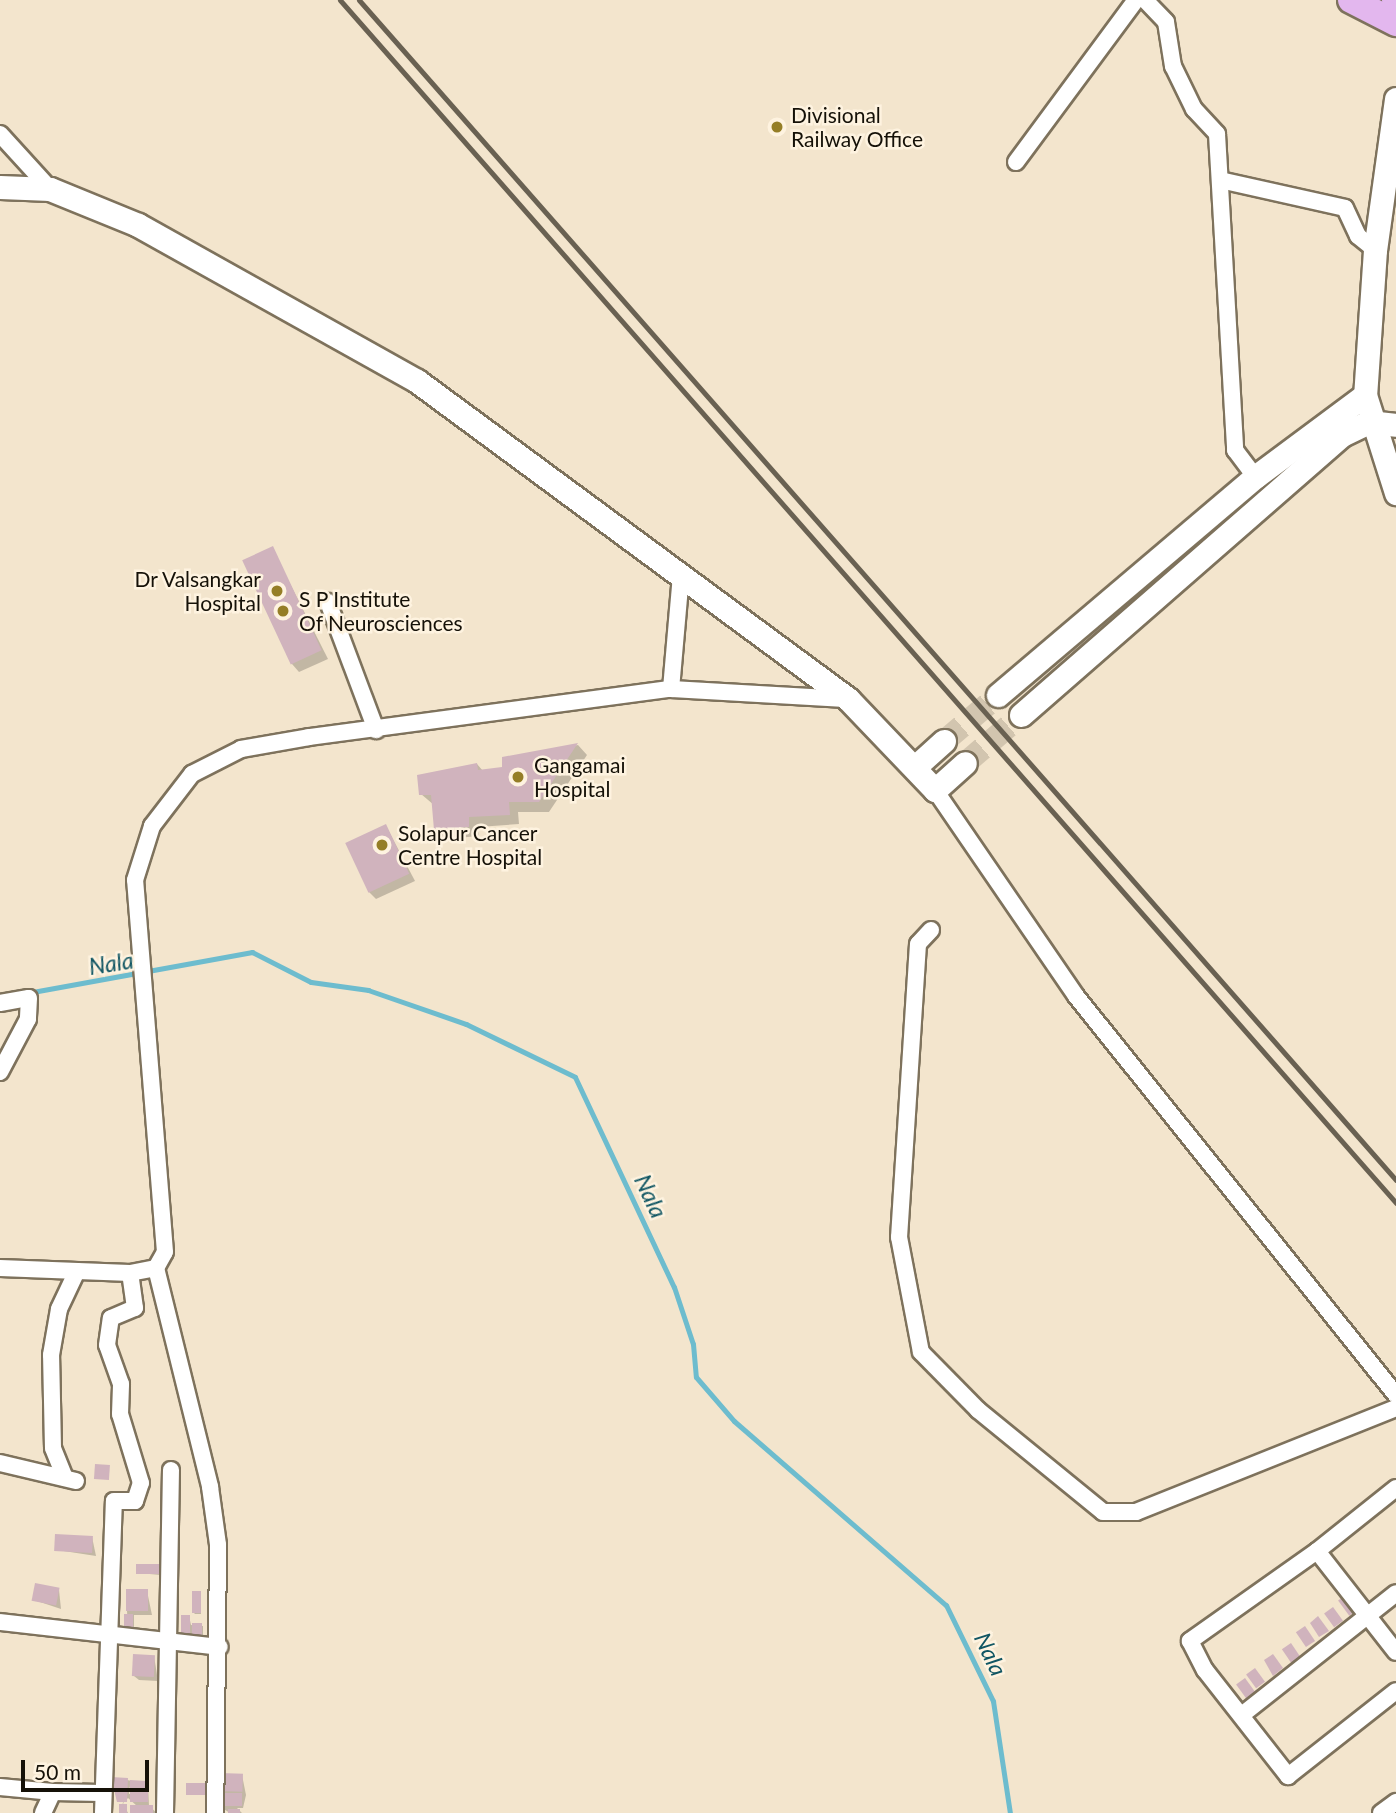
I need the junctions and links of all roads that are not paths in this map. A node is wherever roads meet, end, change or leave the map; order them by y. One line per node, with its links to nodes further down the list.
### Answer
1 (1136, 0): 7 (street)
2 (1145, 0): 8 (street)
3 (1351, 0): 4 (main road)
4 (1396, 23)
5 (1396, 99): 11 (street)
6 (0, 134): 10 (street)
7 (1016, 162)
8 (1220, 180): 11 (street); 15 (street)
9 (0, 187): 10 (street)
10 (50, 189): 17 (street)
11 (1375, 250): 12 (street)
12 (1365, 395): 13 (street); 15 (street)
13 (1369, 422): 14 (street); 16 (street); 22 (street)
14 (1396, 425)
15 (1255, 477): 20 (street)
16 (1396, 493)
17 (681, 574): 19 (street); 21 (street)
18 (328, 602): 23 (street)
19 (671, 689): 21 (street); 23 (street)
20 (998, 695)
21 (848, 699): 26 (street)
22 (1021, 715)
23 (376, 730): 32 (street)
24 (944, 741): 26 (street)
25 (965, 762): 27 (street)
26 (915, 767): 27 (street)
27 (935, 790): 35 (street)
28 (931, 930): 36 (street)
29 (0, 1003): 30 (street)
30 (0, 1072)
31 (0, 1268): 33 (street)
32 (156, 1268): 34 (street); 46 (street)
33 (78, 1271): 34 (street); 37 (street)
34 (130, 1273): 44 (street)
35 (1396, 1395)
36 (1396, 1408)
37 (0, 1464)
38 (171, 1469): 45 (street)
39 (1396, 1488): 40 (street)
40 (1317, 1551): 42 (street); 49 (street)
41 (1396, 1592): 42 (street)
42 (1367, 1615): 47 (street); 49 (street)
43 (0, 1622): 44 (street)
44 (110, 1639): 45 (street); 52 (street)
45 (169, 1644): 46 (street); 56 (street)
46 (220, 1647): 57 (street)
47 (1396, 1652)
48 (1396, 1691): 49 (street)
49 (1243, 1714)
50 (0, 1787): 51 (street)
51 (53, 1792): 52 (street); 54 (street)
52 (101, 1793): 55 (street)
53 (1396, 1802): 58 (street)
54 (43, 1813)
55 (103, 1813)
56 (165, 1813)
57 (215, 1813)
58 (1381, 1813)

